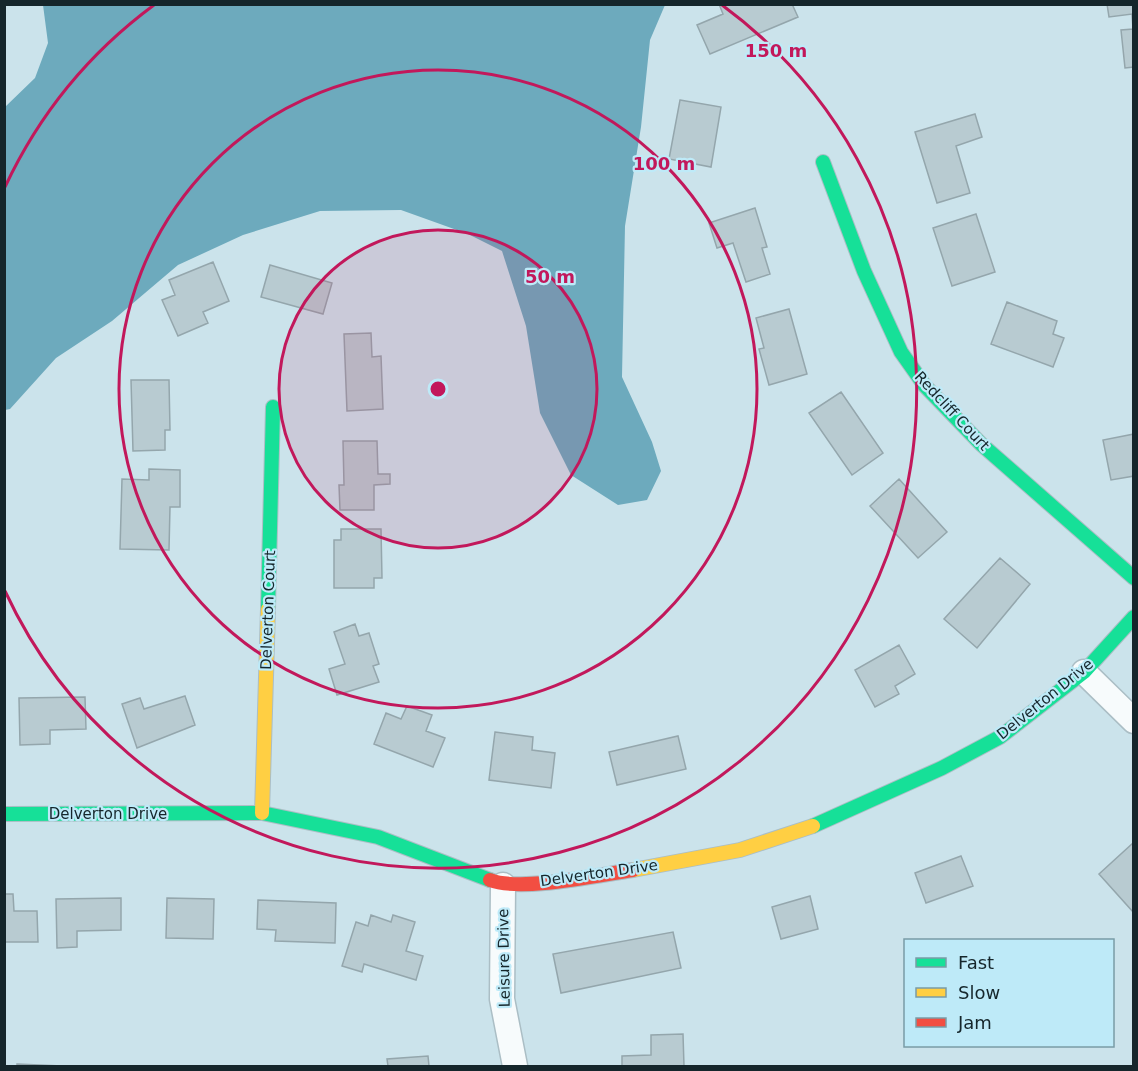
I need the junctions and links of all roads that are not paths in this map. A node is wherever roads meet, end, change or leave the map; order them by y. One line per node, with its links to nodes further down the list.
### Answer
1 (823, 162): 3 (street, Redcliff Court)
2 (273, 407): 7 (street, Delverton Court)
3 (1134, 578)
4 (1134, 617): 5 (street, Delverton Drive)
5 (1084, 672): 6 (street); 9 (street, Delverton Drive)
6 (1134, 721)
7 (262, 813): 8 (street, Delverton Drive); 9 (street, Delverton Drive)
8 (4, 814)
9 (503, 885): 10 (street, Leisure Drive)
10 (515, 1066)

